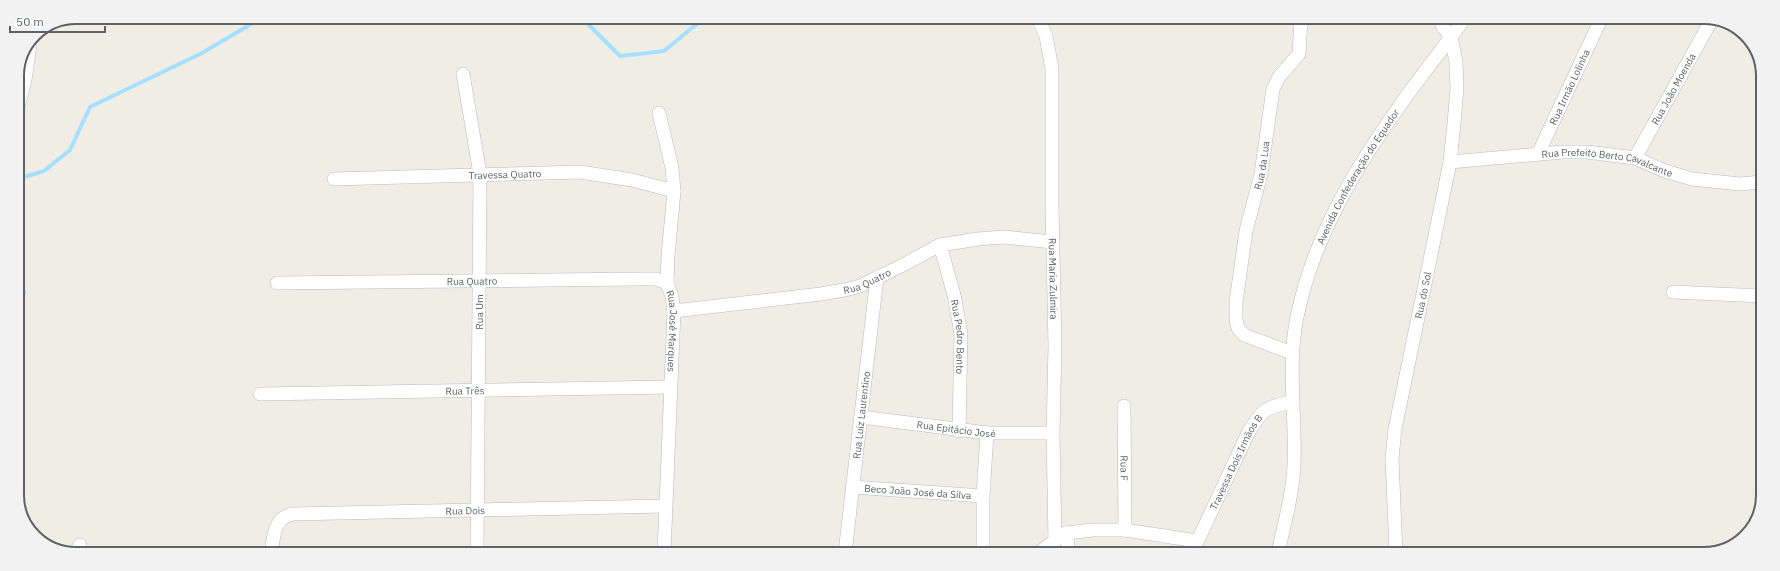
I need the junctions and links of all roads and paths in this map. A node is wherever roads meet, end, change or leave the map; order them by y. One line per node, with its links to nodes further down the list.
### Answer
1 (1041, 24): 17 (street, Rua Maria Zulmira)
2 (1301, 24): 26 (street, Rua da Lua)
3 (1442, 24): 7 (street)
4 (1460, 24): 7 (street, Avenida Confederação do Equador)
5 (1599, 24): 10 (street, Rua Irmão Lolinha)
6 (1709, 24): 11 (street, Rua João Moenda)
7 (1451, 37): 12 (street, Rua do Sol); 26 (street, Avenida Confederação do Equador)
8 (463, 74): 13 (street, Rua Um)
9 (659, 113): 16 (street, Rua José Marques)
10 (1538, 154): 11 (street, Rua Prefeito Berto Cavalcante); 12 (street, Rua Prefeito Berto Cavalcante)
11 (1635, 158): 15 (street, Rua Prefeito Berto Cavalcante)
12 (1450, 162): 52 (street, Rua do Sol)
13 (480, 174): 14 (street, Travessa Quatro); 16 (street, Travessa Quatro); 20 (street, Rua Um)
14 (334, 179)
15 (1756, 183)
16 (674, 192): 22 (street, Rua José Marques)
17 (1053, 242): 18 (street, Rua Quatro); 35 (street, Rua Maria Zulmira)
18 (940, 245): 19 (street, Rua Quatro); 33 (street, Rua Pedro Bento)
19 (877, 277): 25 (street, Rua Quatro); 32 (street, Rua Luiz Laurentino)
20 (479, 280): 21 (street, Rua Quatro); 22 (street, Rua Quatro); 28 (street, Rua Um)
21 (276, 283)
22 (667, 283): 25 (street, Rua José Marques)
23 (1674, 292): 24 (street)
24 (1756, 296)
25 (674, 311): 27 (street, Rua José Marques)
26 (1292, 353): 30 (street, Avenida Confederação do Equador)
27 (670, 387): 28 (street, Rua Três); 38 (street, Rua José Marques)
28 (478, 390): 29 (street, Rua Três); 39 (street, Rua Um)
29 (260, 394)
30 (1292, 402): 50 (street, Travessa Dois Irmãos B); 51 (street, Avenida Confederação do Equador)
31 (1124, 406): 40 (street, Rua F)
32 (861, 417): 33 (street, Rua Epitácio José); 36 (street, Rua Luiz Laurentino)
33 (959, 431): 34 (street, Rua Epitácio José)
34 (987, 433): 35 (street, Rua Epitácio José); 37 (street)
35 (1053, 433): 42 (street, Rua Maria Zulmira)
36 (852, 487): 37 (street, Beco João José da Silva); 46 (street, Rua Luiz Laurentino)
37 (983, 496): 47 (street)
38 (666, 506): 39 (street, Rua Dois); 45 (street, Rua José Marques)
39 (477, 510): 43 (street, Rua Dois); 44 (street, Rua Um)
40 (1125, 530): 41 (street); 50 (street)
41 (1066, 533): 42 (street); 49 (street)
42 (1055, 541): 48 (street)
43 (272, 547)
44 (477, 547)
45 (664, 547)
46 (847, 547)
47 (983, 547)
48 (1046, 547)
49 (1068, 547)
50 (1195, 547)
51 (1279, 547)
52 (1396, 547)

